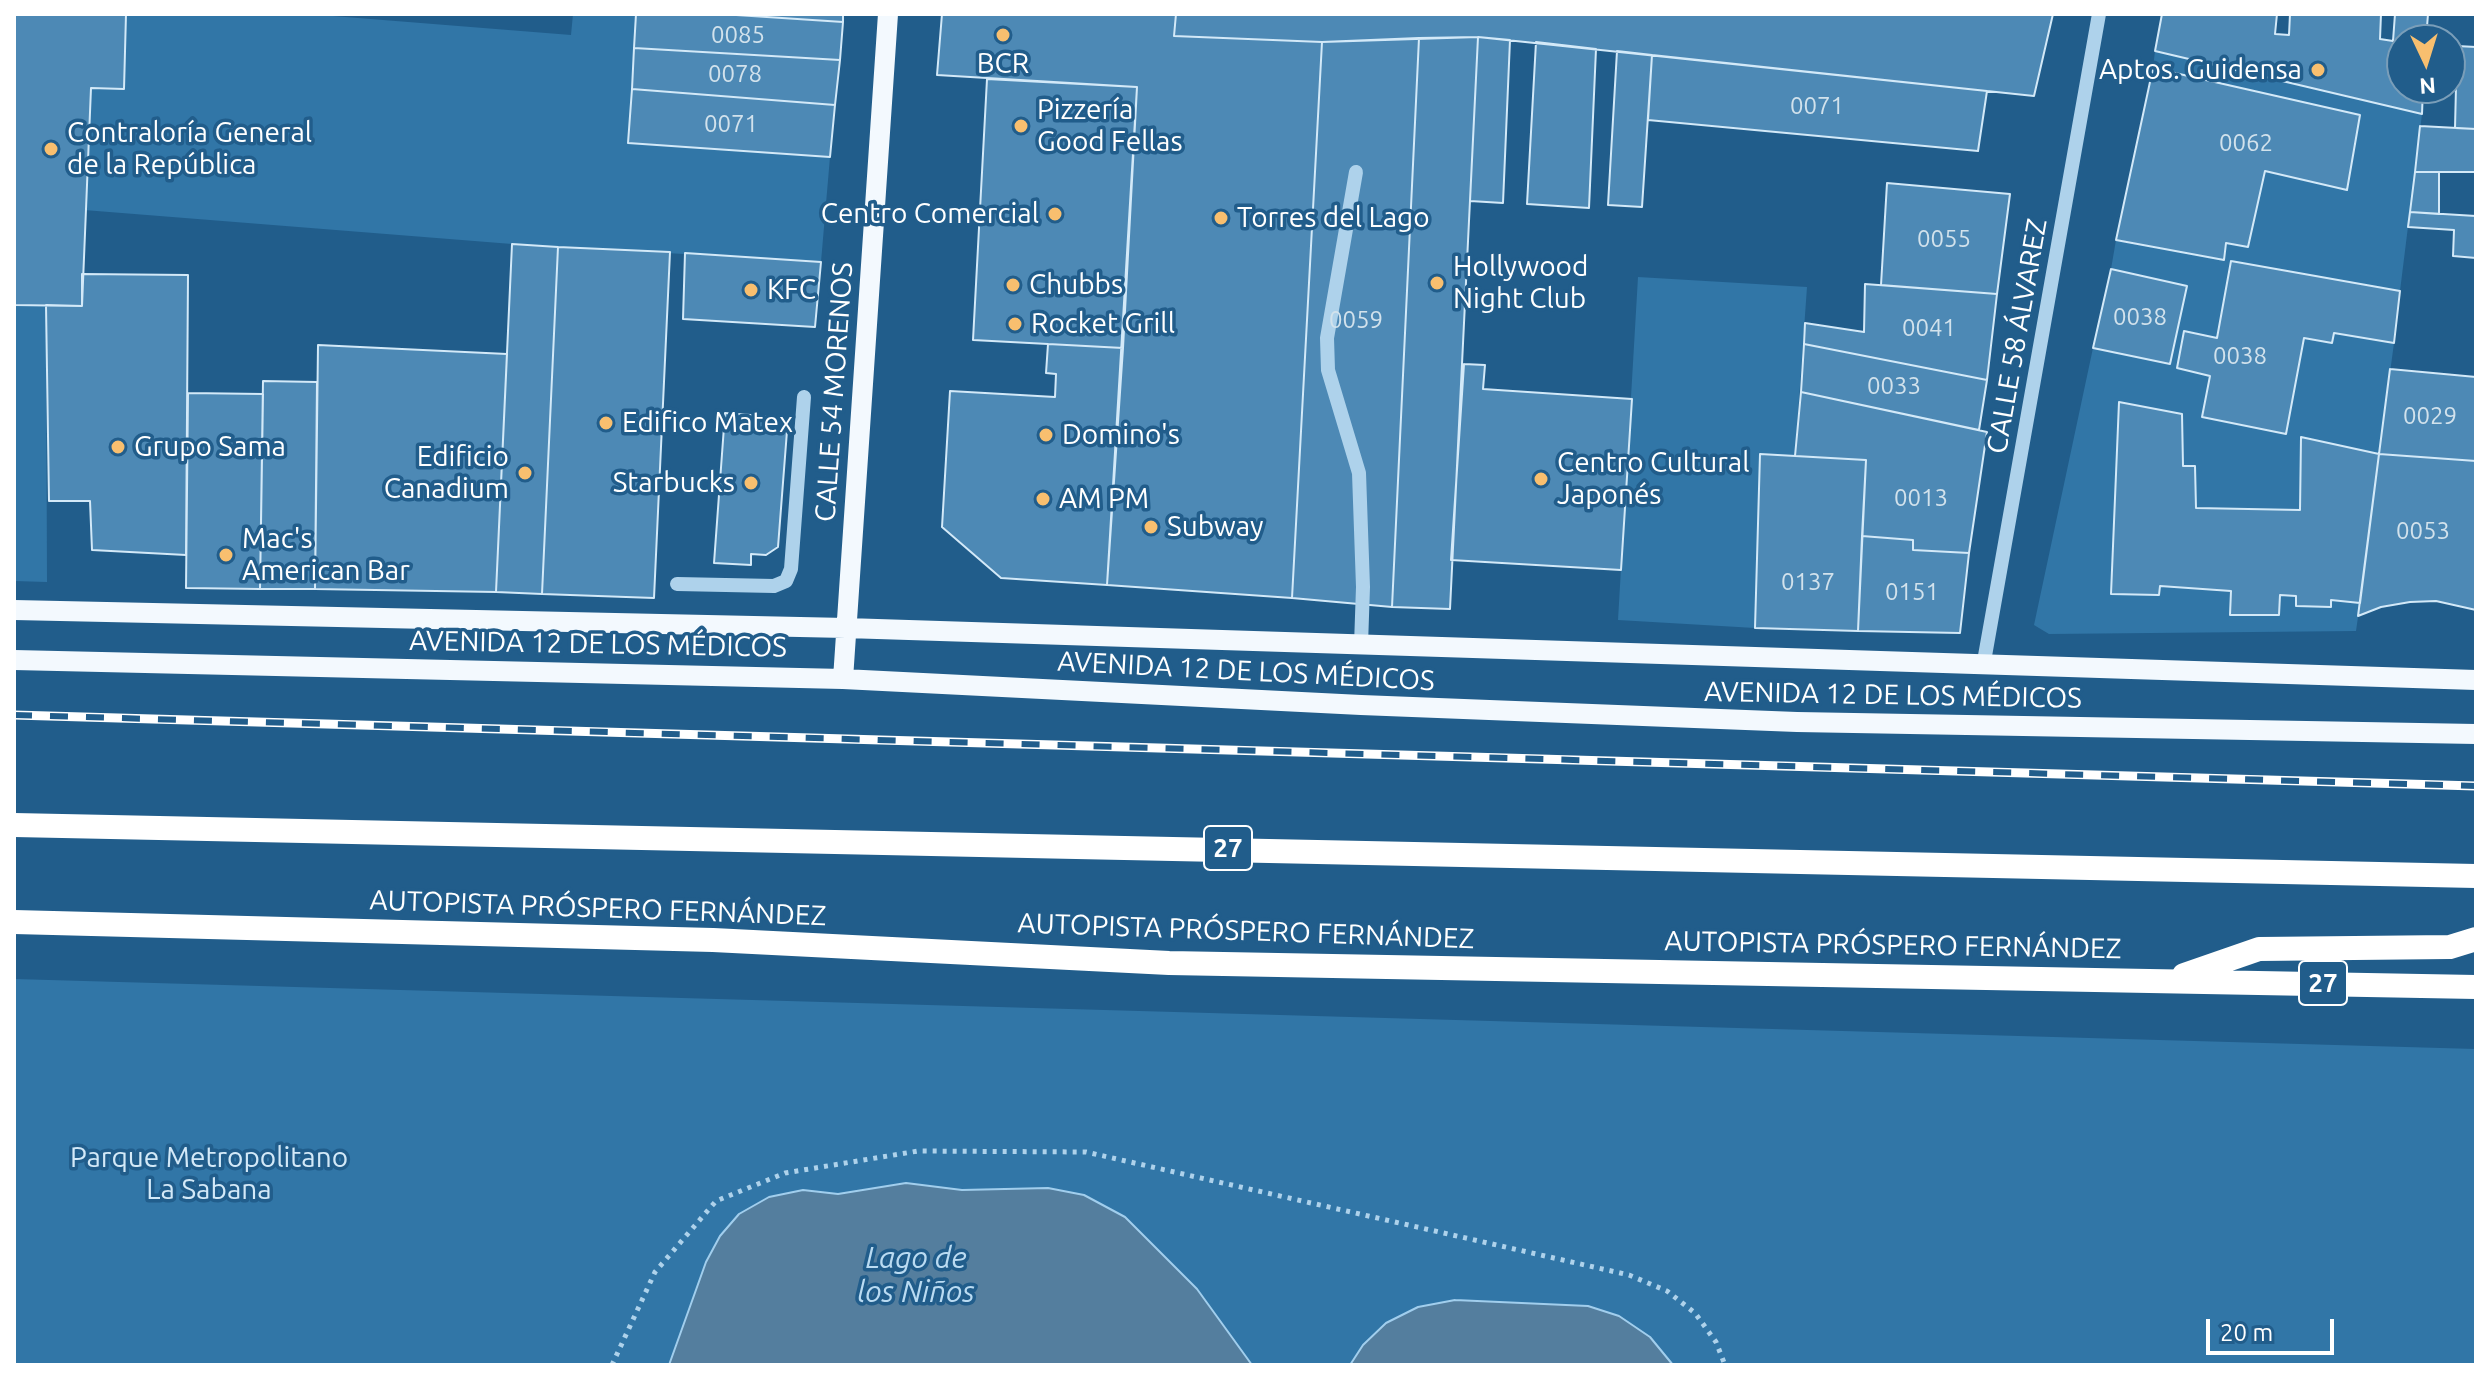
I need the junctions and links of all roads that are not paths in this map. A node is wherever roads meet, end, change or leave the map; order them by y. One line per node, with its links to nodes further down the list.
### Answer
1 (888, 14): 7 (main road, CALLE 54 MORENOS)
2 (2099, 14): 10 (street, CALLE 58 ÁLVAREZ)
3 (1356, 172): 8 (street)
4 (804, 397): 5 (street)
5 (677, 584)
6 (14, 610): 7 (main road, AVENIDA 12 DE LOS MÉDICOS)
7 (846, 628): 8 (main road, AVENIDA 12 DE LOS MÉDICOS); 11 (main road, CALLE 54 MORENOS)
8 (1361, 645): 10 (main road, AVENIDA 12 DE LOS MÉDICOS)
9 (14, 660): 11 (main road, AVENIDA 12 DE LOS MÉDICOS)
10 (1983, 667): 12 (main road, AVENIDA 12 DE LOS MÉDICOS)
11 (843, 679): 13 (main road, AVENIDA 12 DE LOS MÉDICOS)
12 (2476, 680)
13 (2476, 734)
14 (14, 825): 15 (highway, 27)
15 (2442, 875): 16 (highway, 27); 17 (highway)
16 (2476, 876)
17 (2476, 891)
18 (14, 922): 20 (highway, AUTOPISTA PRÓSPERO FERNÁNDEZ / 27)
19 (2476, 939): 20 (highway)
20 (2171, 980): 21 (highway, AUTOPISTA PRÓSPERO FERNÁNDEZ / 27)
21 (2476, 987)

